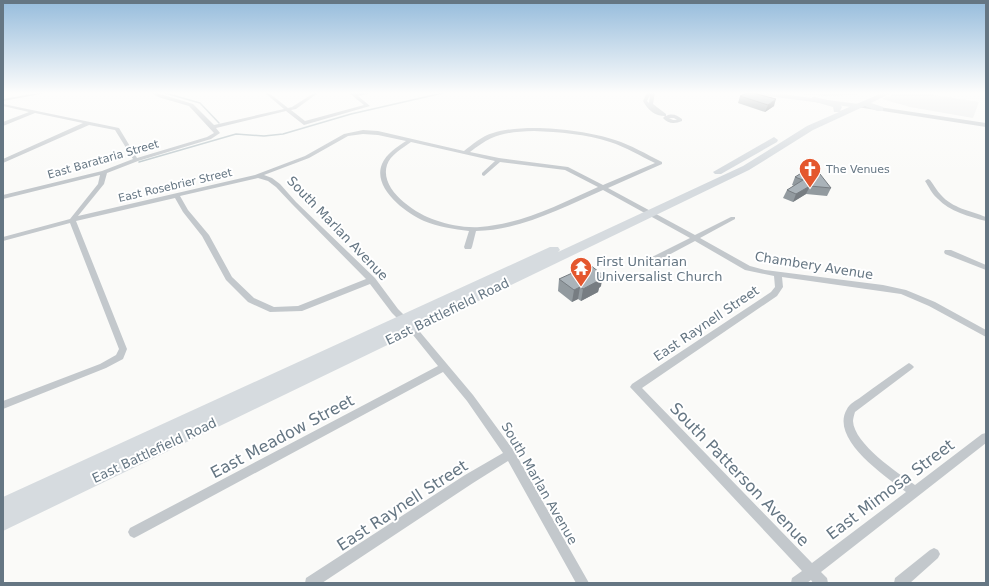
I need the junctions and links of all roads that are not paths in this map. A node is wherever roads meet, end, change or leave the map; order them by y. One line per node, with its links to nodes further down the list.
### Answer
1 (12, 120): 9 (street)
2 (75, 120): 8 (street)
3 (207, 120): 10 (street)
4 (238, 120): 10 (street)
5 (814, 120): 25 (main road, East Battlefield Road)
6 (825, 120): 25 (main road, East Battlefield Road)
7 (951, 120): 11 (street)
8 (88, 123): 15 (street); 17 (street)
9 (3, 124)
10 (213, 126): 15 (street, East Barataria Street)
11 (986, 126)
12 (346, 135): 13 (street, Chambery Avenue); 20 (street, East Rosebrier Street)
13 (410, 140): 14 (street, Chambery Avenue); 29 (street)
14 (466, 152): 16 (street, Chambery Avenue); 22 (street)
15 (136, 160): 18 (street, East Barataria Street)
16 (499, 160): 19 (street); 22 (street, Chambery Avenue)
17 (3, 161)
18 (104, 172): 24 (street, East Barataria Street); 28 (street)
19 (484, 174)
20 (257, 176): 23 (street, East Rosebrier Street); 37 (street, South Marlan Avenue)
21 (928, 181): 27 (street)
22 (603, 188): 25 (street, Chambery Avenue); 29 (street)
23 (177, 196): 28 (street, East Rosebrier Street); 37 (street)
24 (3, 197)
25 (647, 211): 30 (street, Chambery Avenue); 38 (main road, East Battlefield Road)
26 (733, 218): 30 (street)
27 (986, 219)
28 (72, 220): 31 (street, East Rosebrier Street); 43 (street)
29 (473, 228): 32 (street)
30 (694, 238): 34 (street); 36 (street, Chambery Avenue)
31 (3, 239)
32 (468, 248)
33 (948, 252): 35 (street)
34 (645, 264)
35 (986, 268)
36 (778, 274): 39 (street, Chambery Avenue); 42 (street, East Raynell Street)
37 (372, 280): 38 (street, South Marlan Avenue)
38 (407, 324): 40 (street, South Marlan Avenue); 47 (main road, East Battlefield Road); 48 (main road, East Battlefield Road)
39 (986, 334)
40 (445, 367): 45 (street, South Marlan Avenue); 49 (street, East Meadow Street)
41 (909, 367): 46 (street)
42 (635, 387): 51 (street, South Patterson Avenue)
43 (3, 405)
44 (986, 437): 46 (street, East Mimosa Street)
45 (510, 454): 52 (street, East Raynell Street); 53 (street, South Marlan Avenue)
46 (915, 492): 51 (street, East Mimosa Street)
47 (3, 506)
48 (3, 522)
49 (134, 532)
50 (934, 554): 56 (street)
51 (811, 572): 54 (street, East Mimosa Street); 55 (street, South Patterson Avenue)
52 (311, 583)
53 (583, 583)
54 (797, 583)
55 (822, 583)
56 (900, 583)

